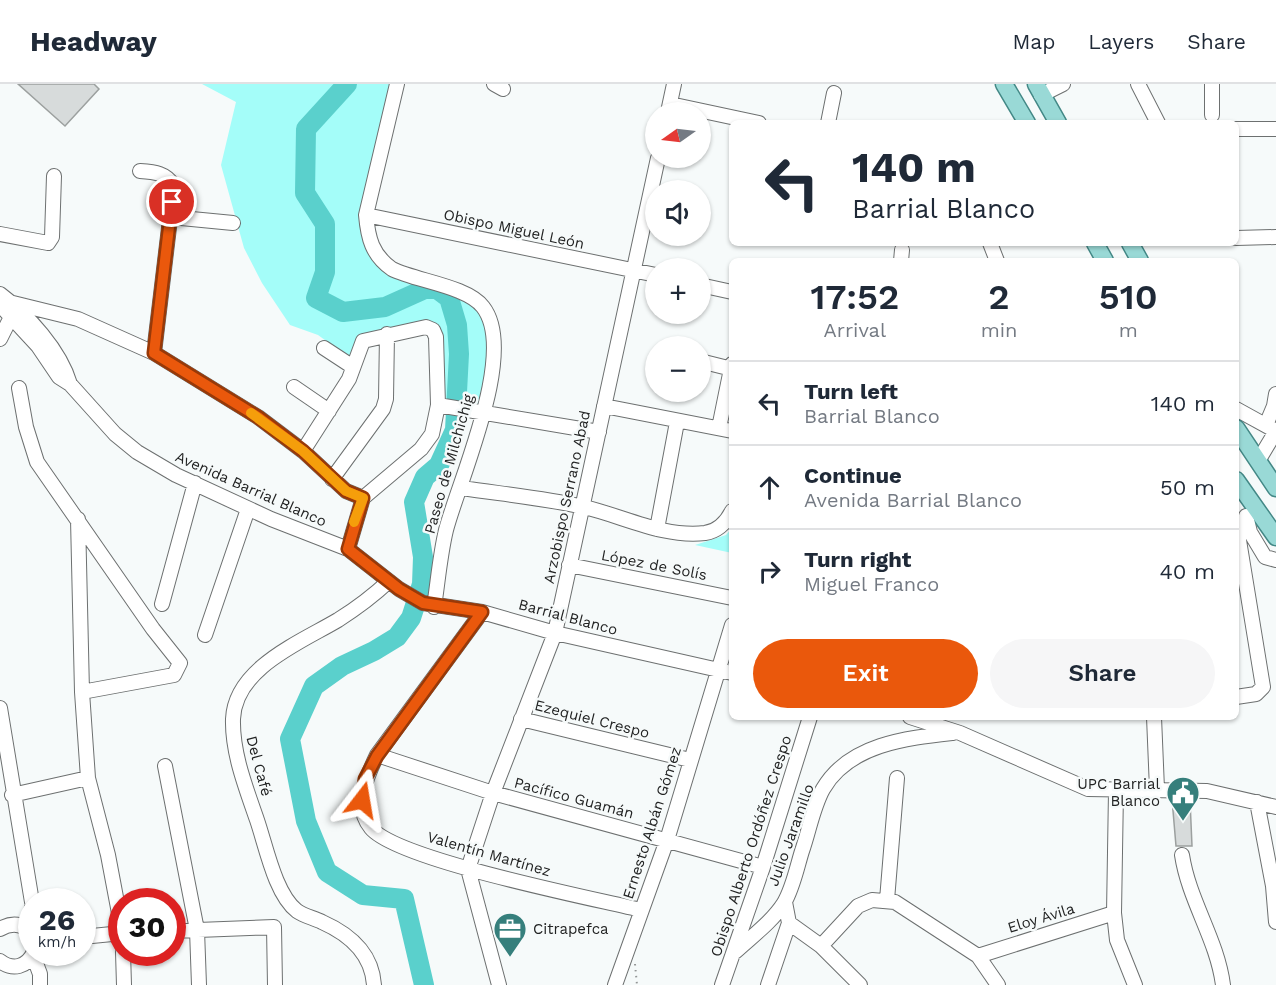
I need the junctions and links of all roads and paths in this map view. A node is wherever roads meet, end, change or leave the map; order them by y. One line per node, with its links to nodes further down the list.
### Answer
1 (397, 84): 22 (street, Paseo de Milchichig)
2 (674, 84): 9 (street)
3 (1004, 84): 14 (main road)
4 (1063, 84): 7 (street)
5 (1138, 84): 16 (street)
6 (1212, 84): 11 (street)
7 (1038, 89): 15 (main road)
8 (834, 93): 13 (street)
9 (670, 102)
10 (711, 115): 12 (street)
11 (1212, 115)
12 (741, 120)
13 (829, 120)
14 (1025, 120)
15 (1056, 120)
16 (1156, 120)
17 (1239, 129): 18 (street)
18 (1276, 129)
19 (656, 168): 28 (street, Arzobispo Serrano Abad)
20 (140, 171): 23 (street)
21 (54, 176): 25 (street)
22 (366, 215): 28 (street, Obispo Miguel León); 49 (street, Paseo de Milchichig)
23 (171, 217): 24 (street); 38 (street)
24 (233, 223)
25 (0, 234)
26 (1276, 237): 27 (street)
27 (1239, 238)
28 (634, 270): 29 (street, Obispo Miguel León); 48 (street, Arzobispo Serrano Abad)
29 (645, 272)
30 (711, 287): 31 (street)
31 (729, 291)
32 (0, 294): 33 (street, Avenida Barrial Blanco)
33 (8, 308): 34 (street, Avenida Barrial Blanco); 36 (street); 38 (street); 42 (street, Avenida Barrial Blanco)
34 (25, 331): 36 (street); 42 (street, Avenida Barrial Blanco)
35 (387, 334): 41 (street); 47 (street); 59 (street)
36 (1, 338)
37 (324, 348): 41 (street)
38 (154, 353): 57 (street)
39 (711, 363): 40 (street)
40 (729, 366)
41 (353, 367): 50 (street)
42 (70, 384): 60 (street, Avenida Barrial Blanco)
43 (294, 387): 50 (street)
44 (19, 388): 69 (street)
45 (729, 394): 54 (street)
46 (1276, 394): 53 (street)
47 (442, 405): 49 (street); 64 (street)
48 (604, 406): 52 (street); 55 (street, Arzobispo Serrano Abad)
49 (479, 410): 55 (street); 61 (street, Paseo de Milchichig)
50 (328, 411): 57 (street)
51 (1239, 411): 53 (street)
52 (677, 422): 54 (street); 70 (street)
53 (1273, 429): 58 (street)
54 (725, 430)
55 (599, 432): 65 (street, Arzobispo Serrano Abad)
56 (1239, 432): 58 (main road)
57 (303, 451): 59 (street)
58 (1258, 460): 62 (main road)
59 (332, 480): 64 (street)
60 (195, 483): 66 (street, Avenida Barrial Blanco); 77 (street)
61 (462, 488): 65 (street); 78 (street, Paseo de Milchichig)
62 (1276, 489)
63 (1239, 494): 67 (main road)
64 (363, 498): 72 (street)
65 (584, 507): 70 (street); 74 (street, Arzobispo Serrano Abad)
66 (248, 508): 72 (street, Avenida Barrial Blanco); 81 (street)
67 (1244, 516): 71 (main road); 73 (street); 85 (street)
68 (729, 517): 70 (street)
69 (78, 519): 84 (street); 84 (street)
70 (657, 529)
71 (1276, 537)
72 (348, 549): 75 (street, Avenida Barrial Blanco)
73 (1276, 560)
74 (569, 565): 76 (street, López de Solís); 80 (street, Arzobispo Serrano Abad)
75 (394, 585): 78 (street, Barrial Blanco); 130 (street, Del Café)
76 (729, 597)
77 (162, 604)
78 (429, 605): 79 (street, Barrial Blanco)
79 (482, 612): 80 (street, Barrial Blanco); 92 (street, Valentín Martínez)
80 (555, 633): 83 (street, Barrial Blanco); 87 (street, Arzobispo Serrano Abad)
81 (205, 635)
82 (729, 648): 83 (street, Ernesto Albán Gómez)
83 (726, 671): 93 (street, Ernesto Albán Gómez)
84 (82, 692): 95 (street)
85 (1239, 697)
86 (0, 708): 100 (street)
87 (521, 719): 93 (street, Ezequiel Crespo); 99 (street, Arzobispo Serrano Abad)
88 (809, 720): 105 (street, Obispo Alberto Ordóñez Crespo)
89 (919, 720): 91 (street)
90 (1154, 720): 97 (street)
91 (960, 733): 98 (street); 110 (street, Julio Jaramillo)
92 (377, 756): 99 (street, Pacífico Guamán); 106 (street, Valentín Martínez)
93 (690, 760): 103 (street, Ernesto Albán Gómez)
94 (165, 766): 118 (street)
95 (88, 778): 100 (street); 108 (street)
96 (897, 778): 109 (street)
97 (1157, 789): 98 (street); 101 (street)
98 (1116, 791): 112 (street)
99 (493, 793): 103 (street, Pacífico Guamán); 106 (street, Arzobispo Serrano Abad)
100 (12, 795): 107 (street)
101 (1257, 802): 102 (street); 113 (street)
102 (1276, 807)
103 (667, 840): 105 (street, Pacífico Guamán); 111 (street, Ernesto Albán Gómez)
104 (1182, 855): 138 (street)
105 (763, 867): 120 (street, Obispo Alberto Ordóñez Crespo)
106 (468, 869): 111 (street, Valentín Martínez); 131 (street)
107 (29, 888)
108 (114, 888)
109 (887, 900): 119 (street); 121 (street)
110 (785, 902): 114 (street); 120 (street, Julio Jaramillo)
111 (641, 910): 132 (street, Ernesto Albán Gómez)
112 (1114, 913): 121 (street, Eloy Ávila); 137 (street)
113 (1276, 922)
114 (789, 923): 119 (street); 134 (street)
115 (18, 926): 116 (street)
116 (0, 929)
117 (186, 930): 118 (street)
118 (197, 930): 128 (street); 129 (street)
119 (821, 946): 135 (street)
120 (735, 951): 133 (street, Obispo Alberto Ordóñez Crespo)
121 (978, 956): 136 (street)
122 (0, 962): 123 (street)
123 (20, 966)
124 (38, 966): 126 (street)
125 (123, 966): 127 (street)
126 (40, 985)
127 (124, 985)
128 (199, 985)
129 (275, 985)
130 (374, 985)
131 (499, 985)
132 (615, 985)
133 (722, 985)
134 (768, 985)
135 (860, 985)
136 (998, 985)
137 (1135, 985)
138 (1223, 985)

